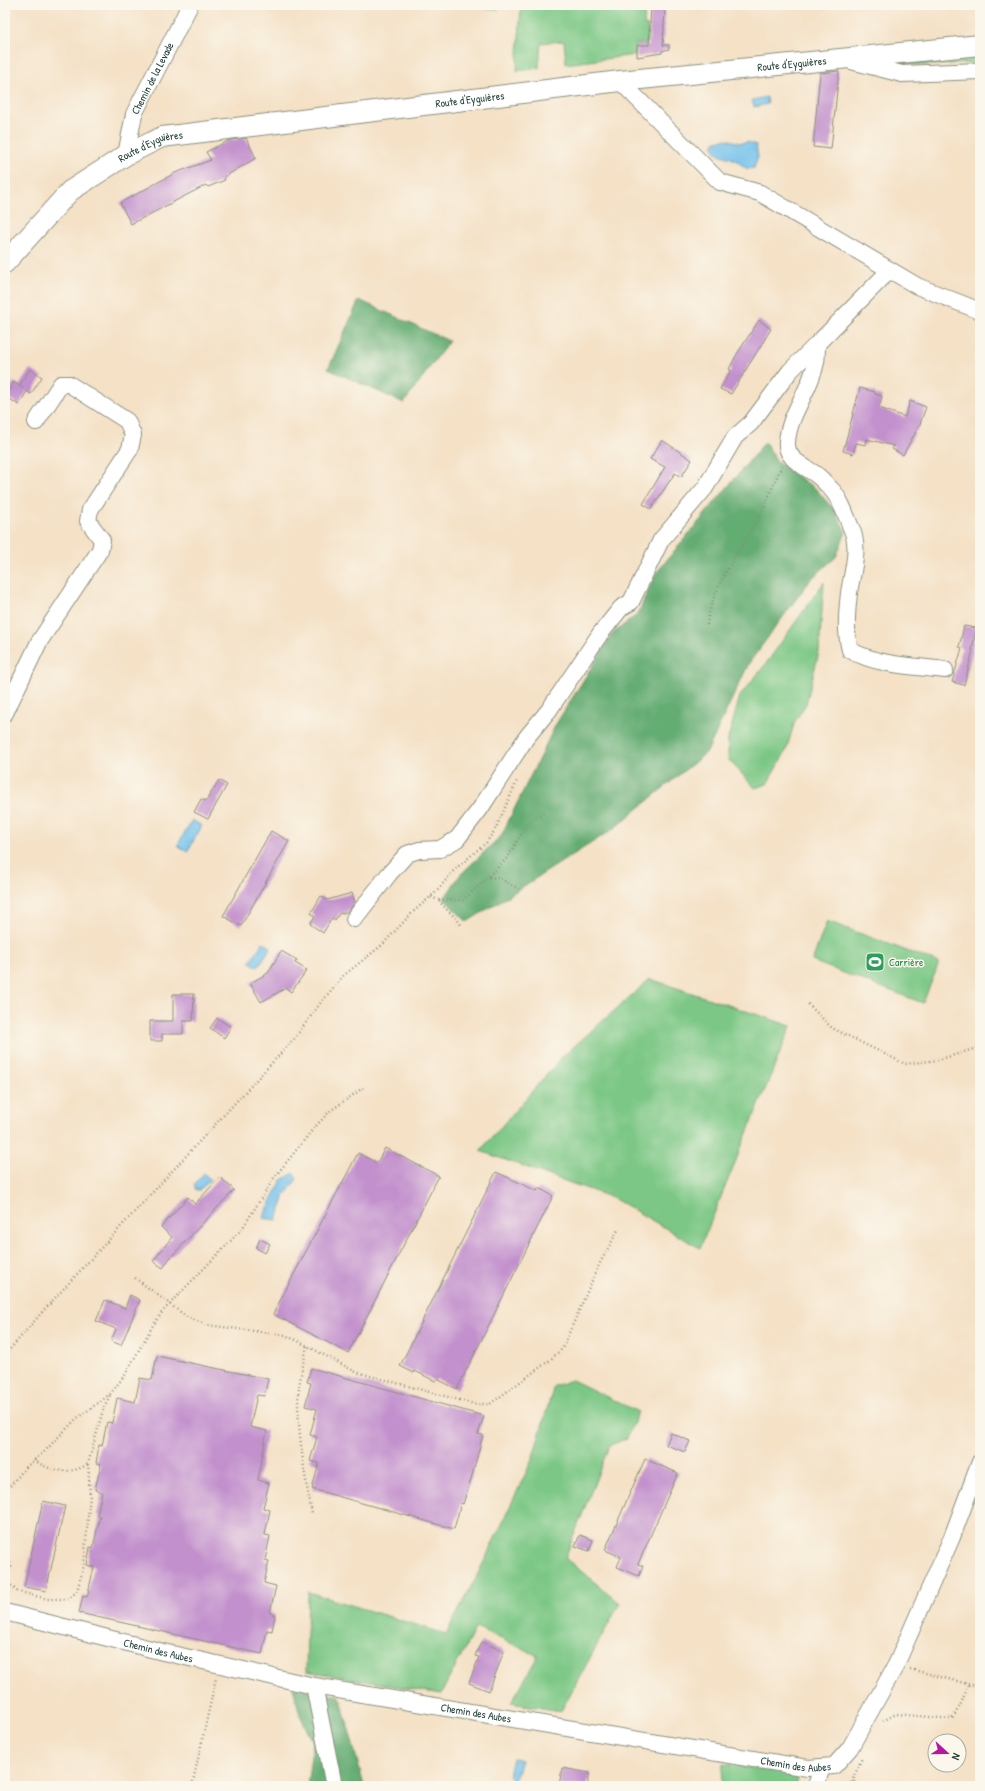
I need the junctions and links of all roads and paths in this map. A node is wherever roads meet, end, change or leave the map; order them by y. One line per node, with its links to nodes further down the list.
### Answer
1 (190, 5): 6 (street, Chemin de la Levade)
2 (980, 45): 3 (main road, Route d'Eyguières)
3 (840, 58): 4 (street); 5 (main road, Route d'Eyguières)
4 (980, 71)
5 (620, 81): 6 (main road, Route d'Eyguières); 8 (street)
6 (126, 155): 7 (main road, Route d'Eyguières)
7 (5, 263)
8 (890, 270): 9 (street); 10 (street)
9 (980, 310)
10 (817, 344): 12 (street); 22 (street)
11 (36, 422): 15 (street)
12 (789, 453): 13 (path); 14 (street)
13 (707, 626)
14 (945, 670)
15 (5, 713)
16 (520, 774): 20 (path)
17 (544, 812): 18 (path)
18 (489, 876): 19 (path); 21 (path)
19 (519, 889)
20 (431, 897): 21 (path); 31 (path)
21 (438, 900): 23 (path)
22 (354, 919)
23 (462, 927)
24 (808, 1004): 25 (path)
25 (980, 1047)
26 (363, 1088): 29 (path)
27 (618, 1230): 30 (path)
28 (135, 1278): 29 (path)
29 (170, 1304): 30 (path); 32 (path)
30 (308, 1346): 37 (path)
31 (5, 1355)
32 (110, 1394): 33 (path); 35 (path)
33 (34, 1460): 35 (path); 36 (path)
34 (980, 1462): 41 (street, Chemin des Aubes)
35 (88, 1464): 39 (path)
36 (5, 1492)
37 (312, 1514)
38 (5, 1539): 39 (path)
39 (5, 1579)
40 (5, 1612): 42 (street, Chemin des Aubes)
41 (896, 1665): 43 (path); 48 (street, Chemin des Aubes)
42 (223, 1666): 44 (street, Chemin des Aubes); 50 (path)
43 (969, 1684): 45 (path); 46 (path)
44 (314, 1686): 48 (street, Chemin des Aubes); 51 (street)
45 (980, 1687)
46 (880, 1726)
47 (864, 1754): 49 (path)
48 (822, 1767): 52 (street)
49 (856, 1772): 53 (path); 54 (path)
50 (192, 1786)
51 (334, 1786)
52 (816, 1786)
53 (850, 1786)
54 (853, 1786)

